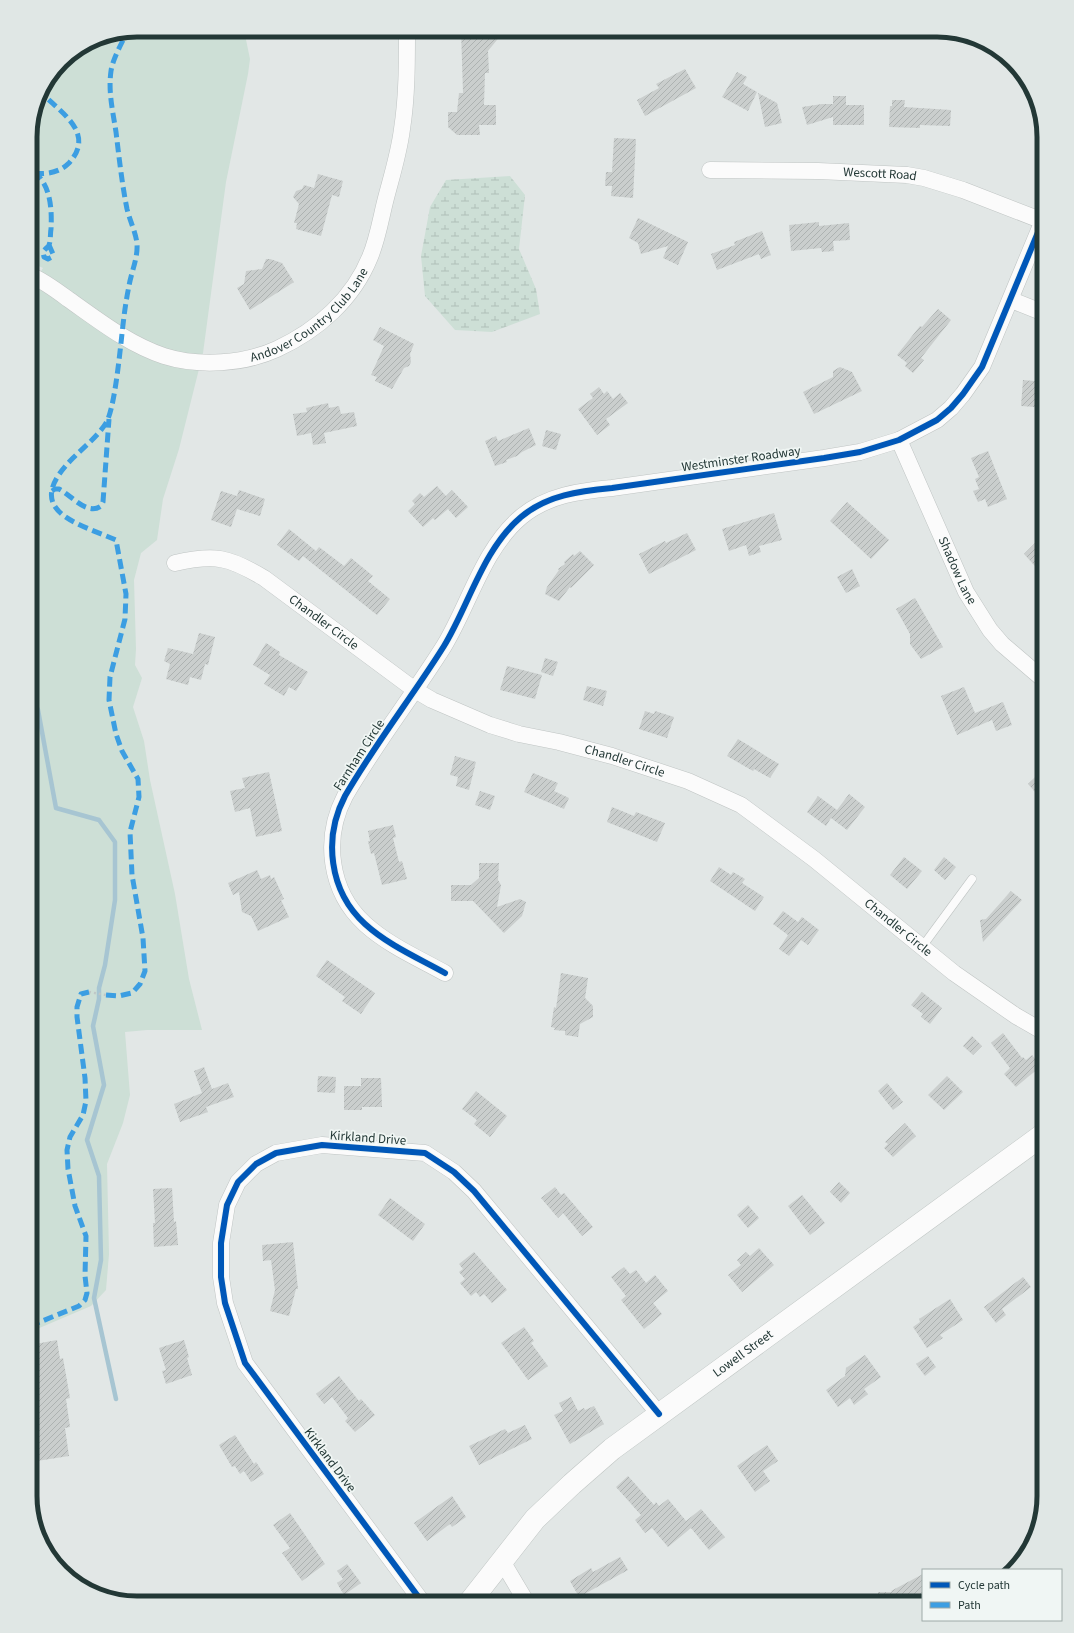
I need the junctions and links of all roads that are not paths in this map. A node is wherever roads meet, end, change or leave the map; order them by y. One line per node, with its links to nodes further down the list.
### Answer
1 (407, 37): 5 (street, Andover Country Club Lane)
2 (710, 170): 3 (street, Wescott Road)
3 (1037, 217)
4 (1037, 237): 6 (street, Westminster Roadway)
5 (37, 279)
6 (1011, 300): 7 (street); 8 (street, Westminster Roadway)
7 (1037, 310)
8 (899, 440): 10 (street, Shadow Lane); 11 (street, Westminster Roadway)
9 (175, 563): 11 (street, Chandler Circle)
10 (1037, 674)
11 (415, 690): 13 (street, Chandler Circle); 14 (street, Farnham Circle)
12 (972, 879): 13 (lane)
13 (922, 947): 15 (street, Chandler Circle)
14 (445, 973)
15 (1037, 1028)
16 (1037, 1143): 17 (main road, Lowell Street)
17 (659, 1414): 18 (main road, Lowell Street); 19 (street, Kirkland Drive)
18 (502, 1561): 20 (main road, Lowell Street); 21 (street)
19 (418, 1596)
20 (474, 1596)
21 (523, 1596)

